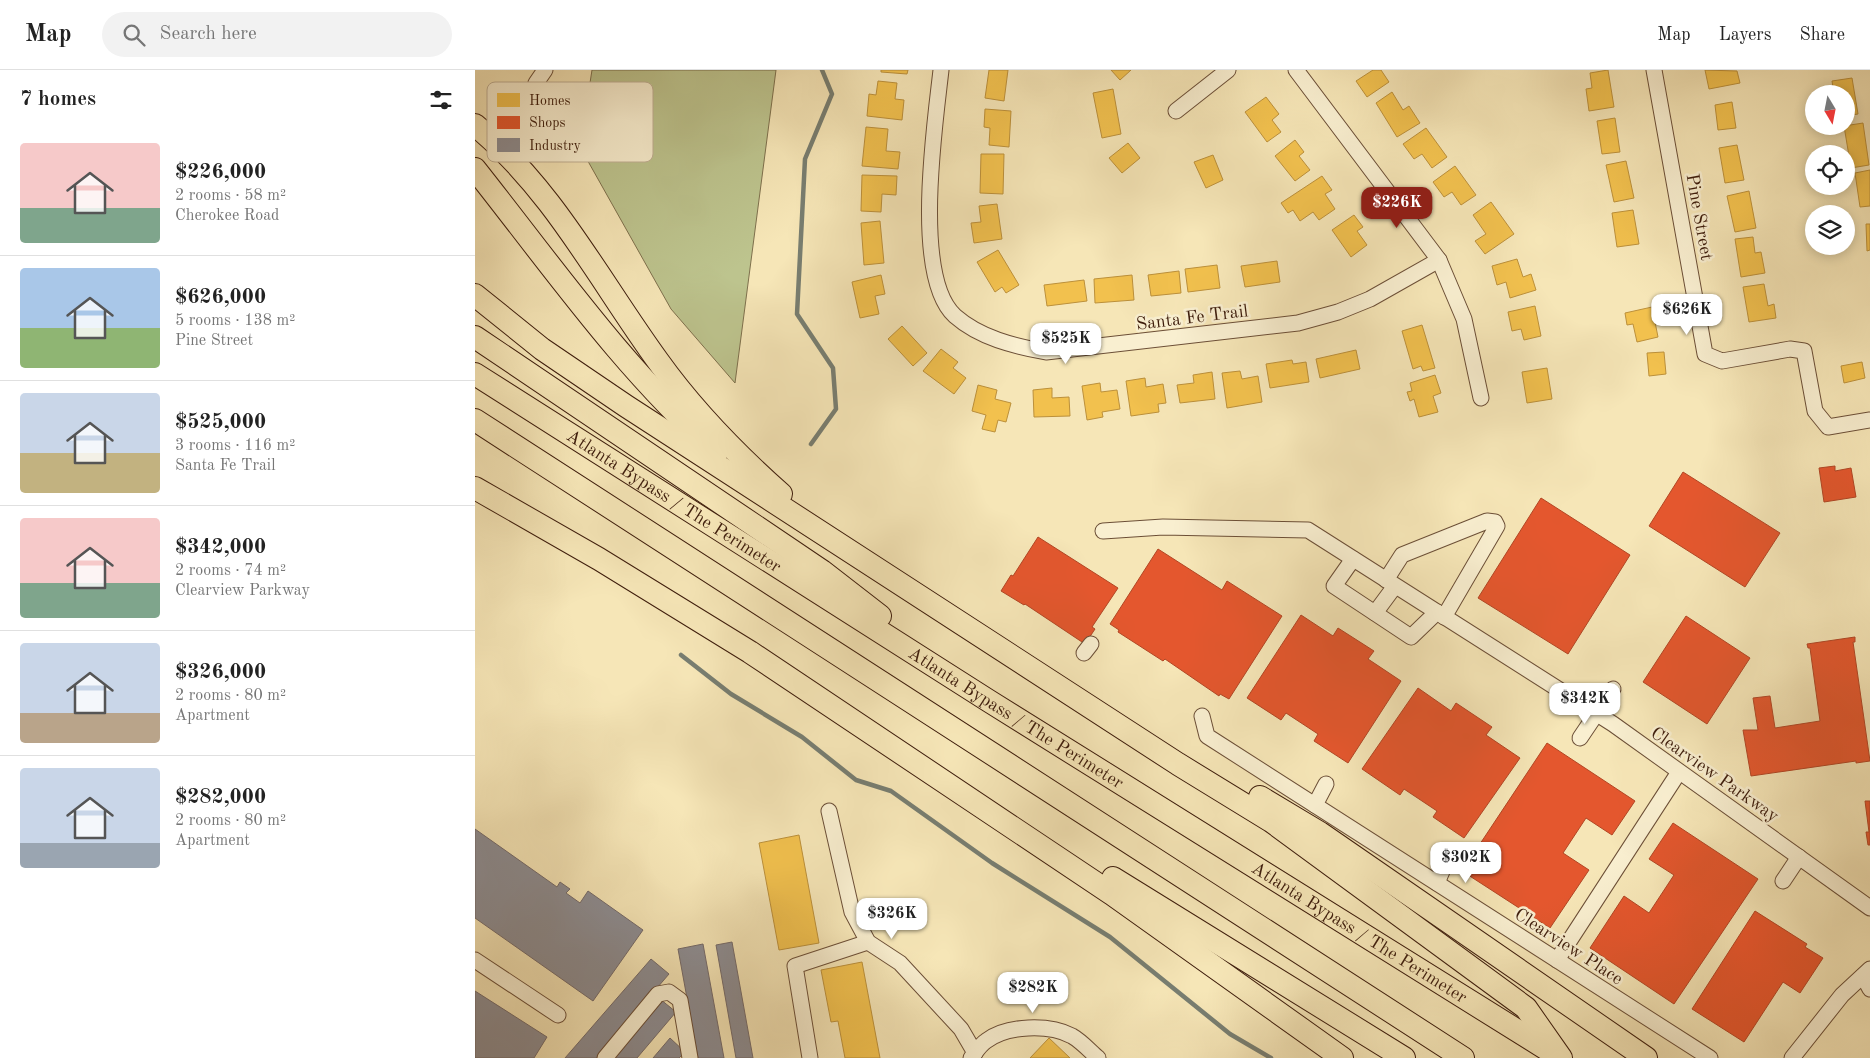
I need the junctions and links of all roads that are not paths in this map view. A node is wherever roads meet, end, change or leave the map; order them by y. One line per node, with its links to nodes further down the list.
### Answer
1 (545, 70): 6 (street)
2 (941, 70): 12 (street, Santa Fe Trail)
3 (1228, 70): 7 (street)
4 (1296, 70): 12 (street)
5 (1654, 70): 18 (street, Pine Street)
6 (537, 82)
7 (1176, 111)
8 (475, 125): 9 (highway)
9 (487, 137)
10 (513, 162): 23 (highway)
11 (475, 169): 21 (highway)
12 (1439, 260): 16 (street)
13 (475, 295): 21 (highway)
14 (475, 337): 30 (highway)
15 (475, 374): 30 (highway, Atlanta Bypass / The Perimeter)
16 (1481, 398)
17 (475, 420): 57 (highway)
18 (1870, 420)
19 (475, 474): 24 (highway)
20 (475, 488): 24 (highway)
21 (783, 508): 23 (highway)
22 (1103, 531): 25 (street, Clearview Parkway)
23 (847, 549): 35 (highway)
24 (599, 559): 34 (highway)
25 (1353, 559): 26 (street, Clearview Parkway); 27 (street)
26 (1390, 583): 27 (street); 28 (street, Clearview Parkway); 28 (street)
27 (1375, 613): 28 (street)
28 (1441, 615): 31 (street, Clearview Parkway)
29 (1613, 689): 31 (street)
30 (989, 701): 58 (highway, Atlanta Bypass / The Perimeter)
31 (1596, 714): 33 (street); 36 (street, Clearview Parkway)
32 (1202, 716): 38 (street, Clearview Place)
33 (1580, 738)
34 (895, 750): 55 (highway); 56 (highway)
35 (1178, 764): 58 (highway); 59 (highway)
36 (1679, 772): 41 (street, Clearview Parkway); 47 (street)
37 (1326, 784): 38 (street)
38 (1315, 805): 43 (street, Clearview Place)
39 (829, 812): 45 (street)
40 (1448, 857): 43 (street)
41 (1799, 857): 42 (street); 44 (street, Clearview Parkway)
42 (1783, 881)
43 (1437, 883): 47 (street, Clearview Place)
44 (1870, 908)
45 (868, 942): 50 (street); 53 (street)
46 (475, 960): 49 (street)
47 (1557, 960): 60 (street, Clearview Place)
48 (1868, 978): 61 (street)
49 (558, 1015)
50 (973, 1056): 54 (street)
51 (605, 1058): 52 (street)
52 (690, 1058)
53 (810, 1058)
54 (1099, 1058)
55 (1342, 1058)
56 (1405, 1058)
57 (1463, 1058)
58 (1561, 1058)
59 (1646, 1058)
60 (1710, 1058)
61 (1793, 1058)

